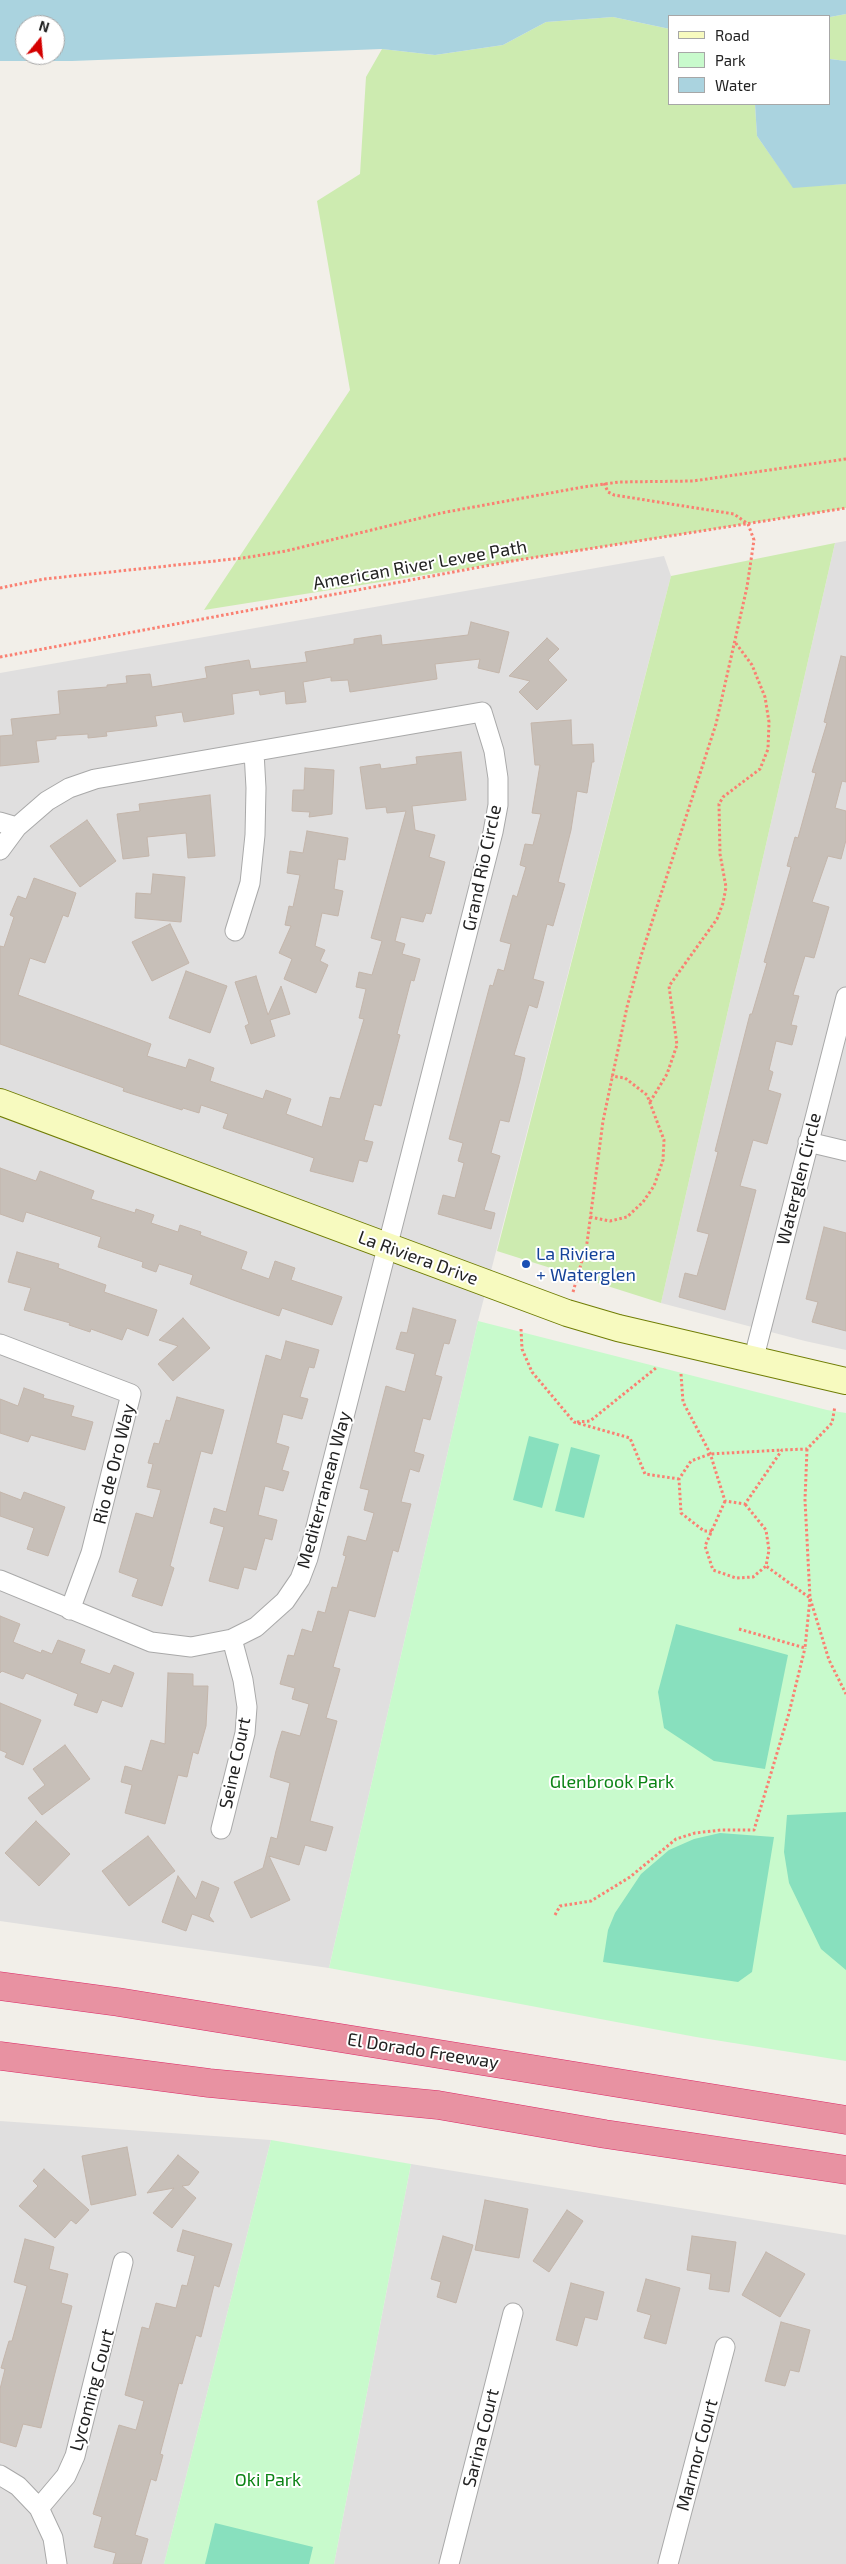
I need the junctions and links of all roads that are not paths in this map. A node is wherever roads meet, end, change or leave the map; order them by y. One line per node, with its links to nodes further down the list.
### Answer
1 (254, 752): 2 (street, Grand Rio Circle); 4 (street); 9 (street, Grand Rio Circle)
2 (8, 824): 3 (street, Grand Rio Circle)
3 (0, 850)
4 (236, 930)
5 (846, 997): 7 (street, Waterglen Circle)
6 (0, 1102): 9 (street, La Riviera Drive)
7 (808, 1142): 8 (street); 11 (street, Waterglen Circle)
8 (846, 1151)
9 (388, 1248): 11 (street, La Riviera Drive); 15 (street, Mediterranean Way)
10 (0, 1344): 14 (street, Rio de Oro Way)
11 (752, 1361): 12 (street, La Riviera Drive)
12 (846, 1382)
13 (0, 1580): 14 (street, Mediterranean Way)
14 (70, 1610): 15 (street, Mediterranean Way)
15 (232, 1639): 16 (street, Seine Court)
16 (221, 1829)
17 (0, 1986): 19 (highway, El Dorado Freeway)
18 (0, 2056): 20 (highway)
19 (846, 2120)
20 (846, 2170)
21 (123, 2262): 25 (street, Lycoming Court)
22 (513, 2313): 27 (street, Sarina Court)
23 (725, 2347): 28 (street, Marmor Court)
24 (0, 2476): 25 (street)
25 (39, 2508): 26 (street)
26 (57, 2564)
27 (449, 2564)
28 (668, 2564)

